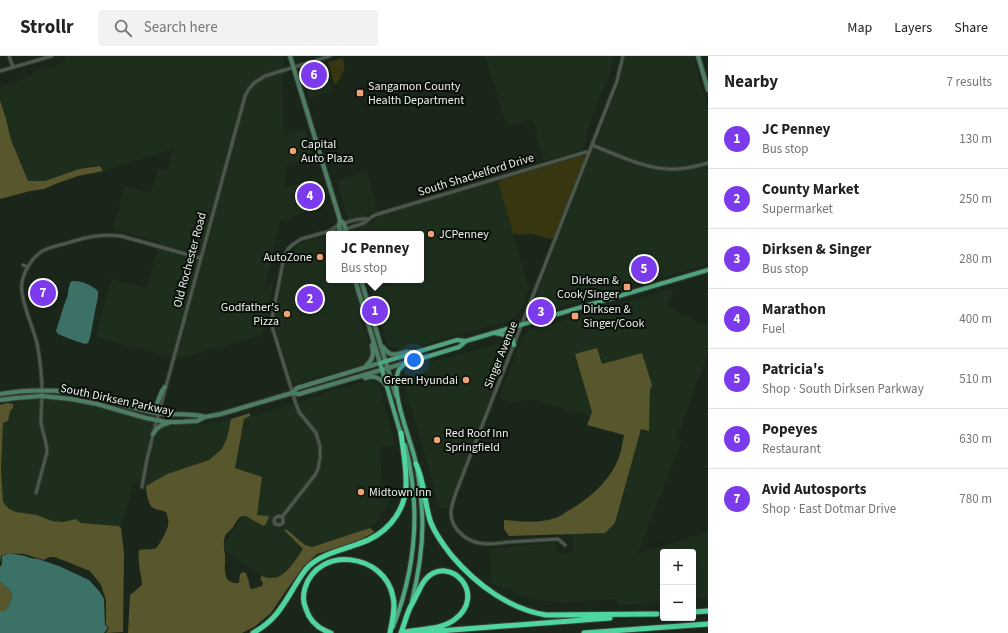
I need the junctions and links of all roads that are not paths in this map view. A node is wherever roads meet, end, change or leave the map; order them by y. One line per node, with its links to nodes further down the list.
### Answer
1 (9, 56): 7 (street)
2 (52, 56): 7 (street)
3 (290, 56): 8 (main road)
4 (330, 56): 8 (street, Old Rochester Road)
5 (623, 56): 11 (street, Singer Avenue)
6 (698, 56): 10 (main road)
7 (13, 67): 9 (street)
8 (293, 67): 15 (main road); 23 (street, Old Rochester Road)
9 (0, 71)
10 (708, 90)
11 (592, 145): 12 (street, Singer Avenue); 13 (street)
12 (589, 153): 14 (street, South Shackelford Drive); 29 (street, Singer Avenue)
13 (708, 164)
14 (369, 219): 16 (street, South Shackelford Drive); 18 (street, South Shackelford Drive)
15 (340, 220): 16 (main road); 17 (main road)
16 (344, 224): 17 (street, South Shackelford Drive); 18 (main road)
17 (339, 226): 19 (street, South Shackelford Drive); 20 (main road)
18 (346, 229): 21 (street, South Shackelford Drive)
19 (330, 231)
20 (341, 231)
21 (343, 231)
22 (326, 232): 48 (street, South Shackelford Drive)
23 (200, 258): 25 (street); 46 (street, Old Rochester Road)
24 (23, 265): 25 (street)
25 (28, 267): 47 (street)
26 (708, 270): 30 (main road, South Dirksen Parkway)
27 (356, 283): 31 (main road)
28 (362, 283): 34 (main road)
29 (531, 303): 30 (main road); 32 (street, Singer Avenue)
30 (548, 317): 32 (main road, South Dirksen Parkway)
31 (367, 320): 39 (main road); 41 (main road)
32 (523, 325): 33 (main road, South Dirksen Parkway); 36 (street, Singer Avenue)
33 (493, 333): 35 (main road, South Dirksen Parkway); 36 (main road)
34 (379, 339): 37 (main road); 38 (main road)
35 (466, 341): 37 (main road, South Dirksen Parkway); 40 (main road, South Dirksen Parkway)
36 (514, 345): 64 (street, Singer Avenue)
37 (414, 352): 38 (main road, South Dirksen Parkway)
38 (385, 361): 39 (main road, South Dirksen Parkway); 42 (main road)
39 (380, 363): 41 (main road, South Dirksen Parkway); 43 (main road)
40 (406, 363): 42 (main road, South Dirksen Parkway); 52 (main road)
41 (363, 367): 48 (main road, South Dirksen Parkway)
42 (388, 368): 43 (main road, South Dirksen Parkway); 52 (main road)
43 (382, 370): 44 (main road, South Dirksen Parkway); 45 (main road)
44 (355, 378): 45 (main road); 48 (main road, South Dirksen Parkway)
45 (386, 385): 58 (main road)
46 (165, 387): 53 (main road); 54 (street, Old Rochester Road)
47 (42, 390): 49 (main road, South Dirksen Parkway); 50 (street); 53 (main road, South Dirksen Parkway)
48 (292, 393): 55 (main road, South Dirksen Parkway); 63 (street, South Shackelford Drive)
49 (0, 394)
50 (42, 396): 51 (main road, South Dirksen Parkway); 56 (main road, South Dirksen Parkway); 62 (street)
51 (0, 400)
52 (399, 406): 60 (main road)
53 (146, 411): 54 (main road, South Dirksen Parkway)
54 (158, 414): 55 (main road, South Dirksen Parkway); 56 (street, Old Rochester Road)
55 (205, 417): 57 (main road, South Dirksen Parkway)
56 (156, 420): 57 (main road, South Dirksen Parkway); 59 (street, Old Rochester Road)
57 (170, 422): 59 (main road)
58 (401, 433): 72 (highway); 74 (main road)
59 (153, 434): 61 (street, Old Rochester Road)
60 (416, 464): 65 (main road); 68 (highway)
61 (142, 487)
62 (36, 493)
63 (282, 517)
64 (565, 545)
65 (409, 610): 71 (highway); 75 (highway)
66 (708, 611): 67 (highway)
67 (696, 612)
68 (657, 614): 71 (highway)
69 (708, 624): 70 (highway)
70 (627, 630): 76 (highway); 77 (highway)
71 (414, 632): 75 (highway)
72 (253, 633)
73 (332, 633): 74 (highway)
74 (390, 633)
75 (401, 633)
76 (584, 633)
77 (608, 633)

